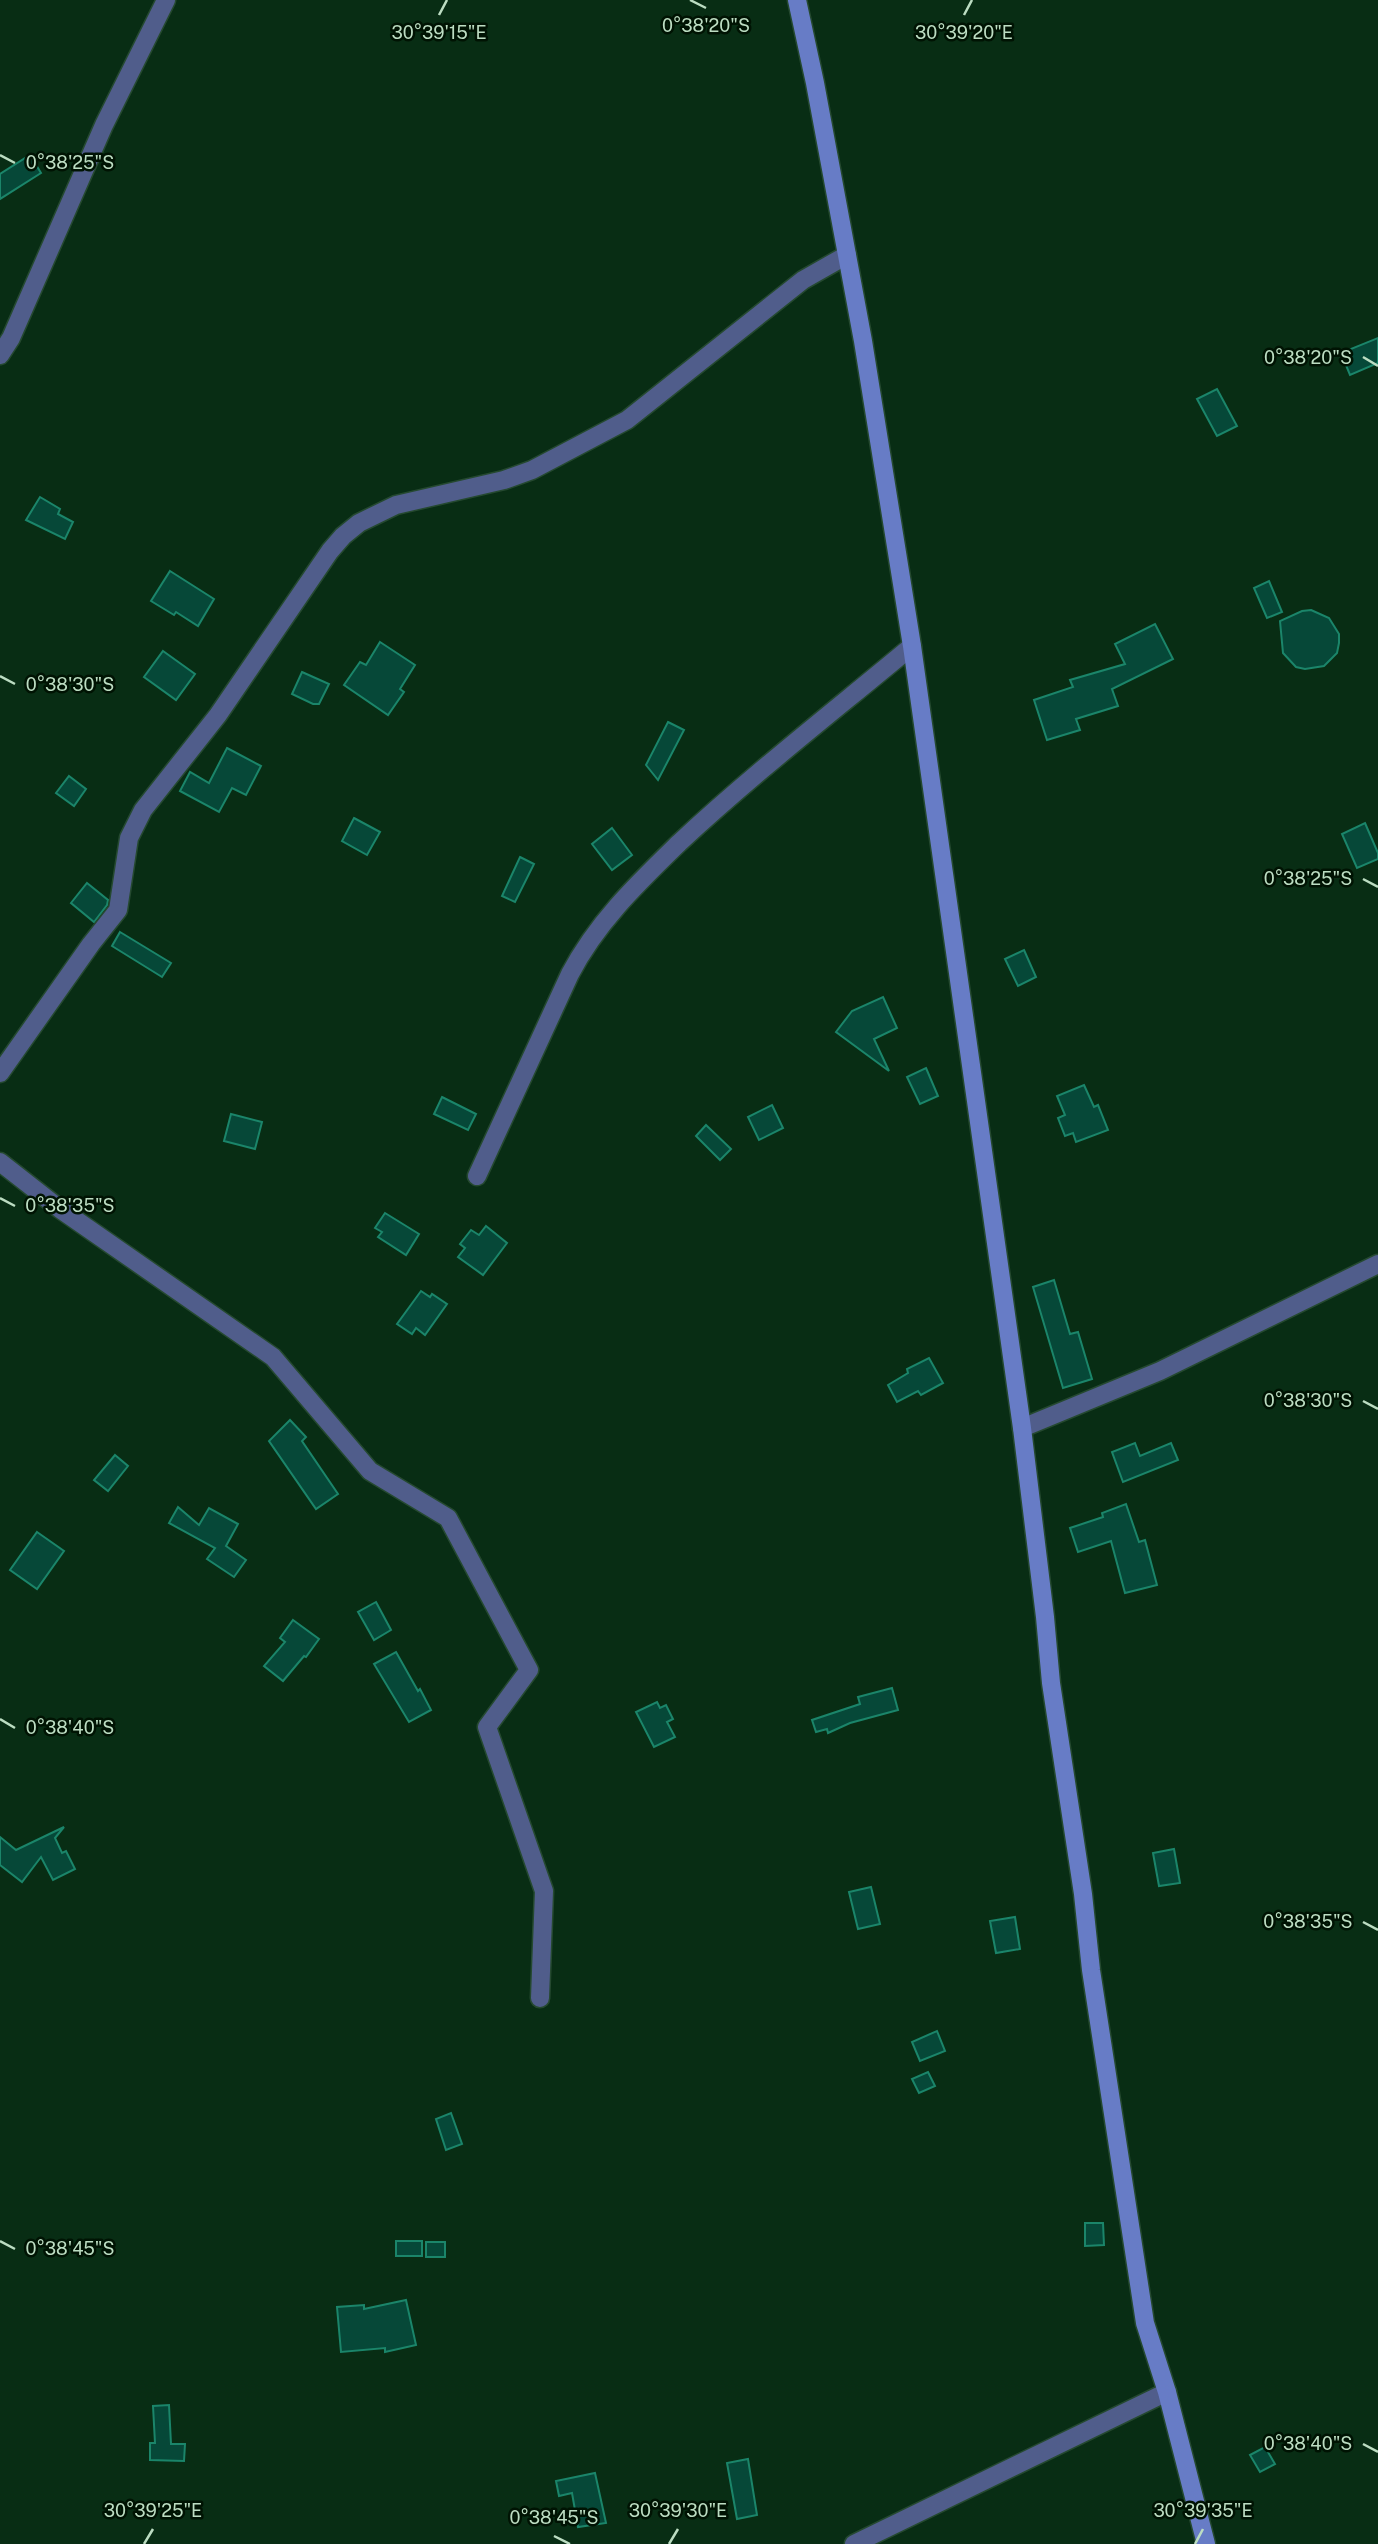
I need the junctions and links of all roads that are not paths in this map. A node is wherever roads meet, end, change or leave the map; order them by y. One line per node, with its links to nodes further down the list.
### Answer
1 (166, 0): 4 (street)
2 (797, 0): 3 (main road)
3 (847, 255): 5 (main road); 6 (street)
4 (0, 355)
5 (912, 646): 8 (street); 10 (main road)
6 (0, 1073)
7 (0, 1162): 11 (street)
8 (477, 1176)
9 (1378, 1264): 10 (street)
10 (1022, 1428): 12 (main road)
11 (540, 1998)
12 (1167, 2392): 13 (street); 14 (main road)
13 (854, 2544)
14 (1206, 2544)

